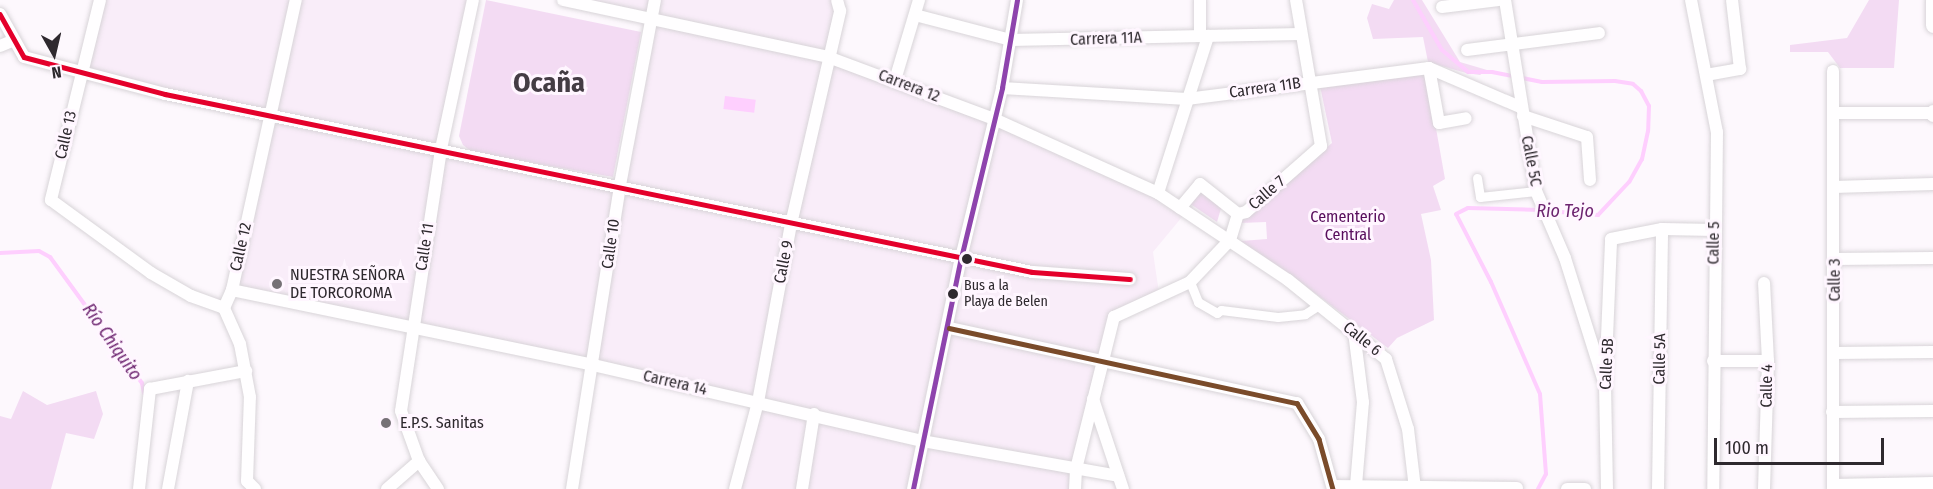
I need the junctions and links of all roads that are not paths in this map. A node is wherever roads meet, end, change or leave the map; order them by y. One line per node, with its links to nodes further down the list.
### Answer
1 (100, 0): 31 (street, Calle 13)
2 (296, 0): 41 (street, Calle 12)
3 (473, 0): 44 (street, Calle 11)
4 (563, 0): 19 (street, Carrera 12)
5 (655, 0): 19 (street, Calle 10)
6 (837, 0): 29 (street, Calle 9)
7 (919, 0): 18 (street)
8 (1017, 0): 24 (street)
9 (1200, 0): 23 (street)
10 (1296, 0): 22 (street, Calle 7)
11 (1499, 0): 16 (street)
12 (1504, 0): 26 (street, Calle 5C)
13 (1691, 0): 33 (street, Calle 5)
14 (1732, 0): 33 (street)
15 (1933, 0): 20 (street)
16 (1442, 7)
17 (0, 14): 25 (street)
18 (915, 15): 24 (street, Carrera 11A); 34 (street)
19 (651, 21): 29 (street, Carrera 12); 48 (street, Calle 10)
20 (1933, 25)
21 (1599, 33): 26 (street)
22 (1300, 34): 23 (street, Carrera 11A); 35 (street, Calle 7)
23 (1204, 36): 24 (street, Carrera 11A); 37 (street)
24 (1011, 40): 36 (street)
25 (12, 41): 27 (street); 31 (street)
26 (1511, 43): 28 (street); 38 (street, Calle 5C)
27 (0, 46)
28 (1467, 50)
29 (828, 57): 34 (street, Carrera 12); 54 (street, Calle 9)
30 (1429, 69): 35 (street, Carrera 11B); 38 (street, Carrera 11B); 43 (street)
31 (80, 70): 41 (street); 66 (street, Calle 13)
32 (1833, 71): 39 (street, Calle 3)
33 (1706, 75): 56 (street, Calle 5)
34 (895, 80): 42 (street, Carrera 12)
35 (1308, 82): 37 (street, Carrera 11B); 53 (street, Calle 7)
36 (1002, 88): 37 (street, Carrera 11B); 42 (street)
37 (1187, 99): 50 (street)
38 (1521, 111): 46 (street, Carrera 11B); 51 (street, Calle 5C)
39 (1835, 113): 40 (street); 49 (street, Calle 3)
40 (1933, 113)
41 (271, 116): 44 (street); 64 (street, Calle 12)
42 (994, 118): 50 (street, Carrera 12); 58 (street)
43 (1466, 118)
44 (441, 150): 48 (street); 67 (street, Calle 11)
45 (1478, 178): 51 (street)
46 (1590, 180)
47 (1933, 184): 49 (street)
48 (620, 185): 54 (street); 75 (street, Calle 10)
49 (1834, 187): 60 (street, Calle 3)
50 (1158, 193): 52 (street, Carrera 12)
51 (1537, 194): 78 (street, Calle 5C)
52 (1180, 208): 53 (street); 57 (street, Carrera 12)
53 (1238, 214): 57 (street, Calle 7)
54 (791, 224): 58 (street); 80 (street, Calle 9)
55 (1662, 229): 56 (street); 78 (street, Calle 5B); 108 (street, Calle 5A)
56 (1715, 230): 72 (street, Calle 5)
57 (1230, 240): 62 (street, Calle 7); 65 (street, Calle 6)
58 (961, 258): 61 (street); 68 (street)
59 (1933, 258): 60 (street)
60 (1835, 260): 71 (street, Calle 3)
61 (1130, 279)
62 (1190, 282): 65 (street); 74 (street, Calle 7)
63 (1764, 283): 73 (street, Calle 4)
64 (232, 290): 66 (street, Calle 12); 67 (street, Carrera 14)
65 (1319, 305): 69 (street, Calle 6)
66 (224, 308): 76 (street)
67 (412, 328): 75 (street, Carrera 14); 85 (street, Calle 11)
68 (949, 328): 74 (street); 84 (street)
69 (1354, 332): 89 (street); 92 (street, Calle 6)
70 (1933, 352): 71 (street)
71 (1835, 353): 82 (street, Calle 3)
72 (1713, 361): 73 (street); 109 (street, Calle 5)
73 (1768, 361): 110 (street, Calle 4)
74 (1103, 362): 79 (street, Calle 7); 91 (street)
75 (593, 365): 80 (street, Carrera 14); 99 (street, Calle 10)
76 (246, 370): 77 (street); 96 (street)
77 (188, 381): 94 (street); 95 (street)
78 (1605, 385): 107 (street, Calle 5B)
79 (1093, 399): 86 (street, Calle 7); 87 (street)
80 (758, 402): 83 (street, Carrera 14); 100 (street, Calle 9)
81 (1933, 411): 82 (street)
82 (1832, 412): 90 (street, Calle 3)
83 (814, 414): 84 (street, Carrera 14); 101 (street)
84 (922, 441): 86 (street, Carrera 14); 102 (street)
85 (419, 461): 97 (street); 98 (street, Calle 11)
86 (1078, 469): 87 (street, Carrera 14); 103 (street, Calle 7)
87 (1118, 476): 104 (street)
88 (1933, 483): 90 (street)
89 (1356, 486): 91 (street); 92 (street)
90 (1833, 487)
91 (1333, 488)
92 (1415, 488): 93 (street)
93 (1517, 488)
94 (139, 489)
95 (168, 489)
96 (255, 489)
97 (387, 489)
98 (438, 489)
99 (572, 489)
100 (735, 489)
101 (802, 489)
102 (913, 489)
103 (1075, 489)
104 (1123, 489)
105 (1567, 489): 106 (street)
106 (1585, 489)
107 (1607, 489)
108 (1658, 489)
109 (1713, 489)
110 (1764, 489)

